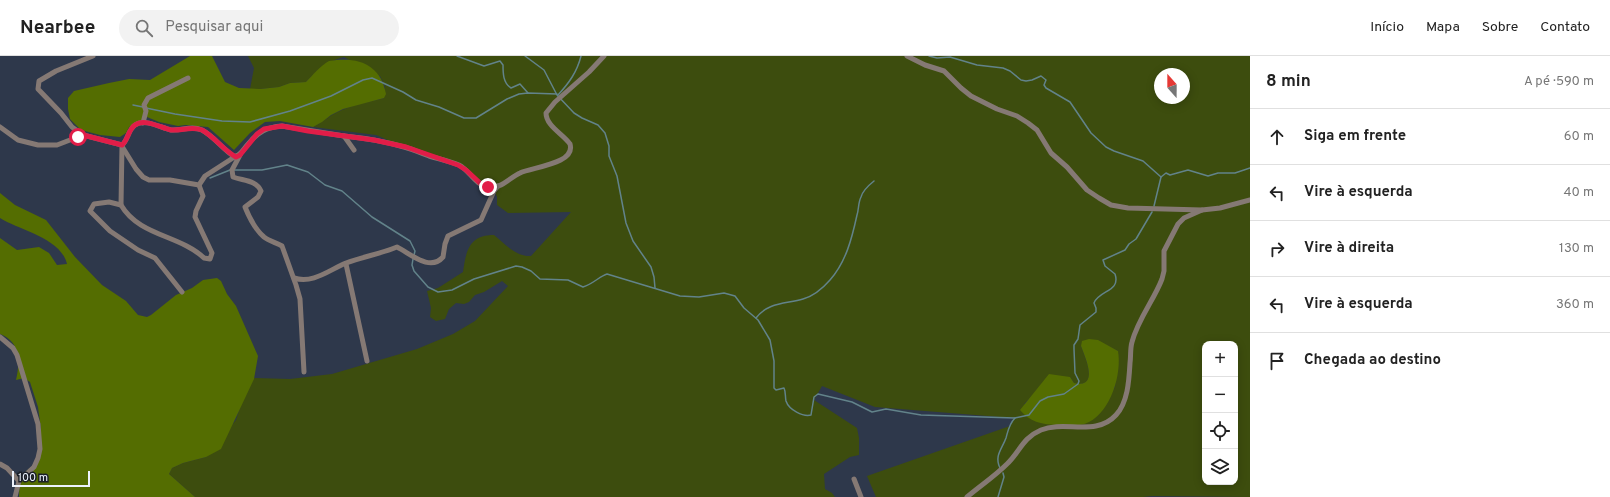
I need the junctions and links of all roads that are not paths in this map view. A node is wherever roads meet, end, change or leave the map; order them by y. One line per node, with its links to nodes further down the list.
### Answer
1 (93, 56): 7 (street)
2 (604, 56): 13 (street)
3 (906, 56): 16 (street)
4 (188, 78): 5 (street)
5 (143, 123): 9 (street); 11 (street)
6 (0, 127): 7 (street)
7 (83, 135): 9 (street)
8 (344, 136): 10 (street); 11 (street); 13 (street)
9 (122, 145): 12 (street); 15 (street)
10 (354, 150)
11 (238, 156): 12 (street); 18 (street)
12 (199, 185): 15 (street)
13 (499, 186): 17 (street)
14 (1250, 200): 16 (street)
15 (122, 204): 19 (street)
16 (1202, 210): 28 (street)
17 (346, 264): 18 (street); 21 (street)
18 (294, 278): 22 (street)
19 (182, 292)
20 (0, 337): 25 (street)
21 (367, 361)
22 (304, 372)
23 (0, 464): 25 (street)
24 (854, 478): 27 (street)
25 (19, 481): 26 (street)
26 (15, 497)
27 (861, 497)
28 (967, 497)

